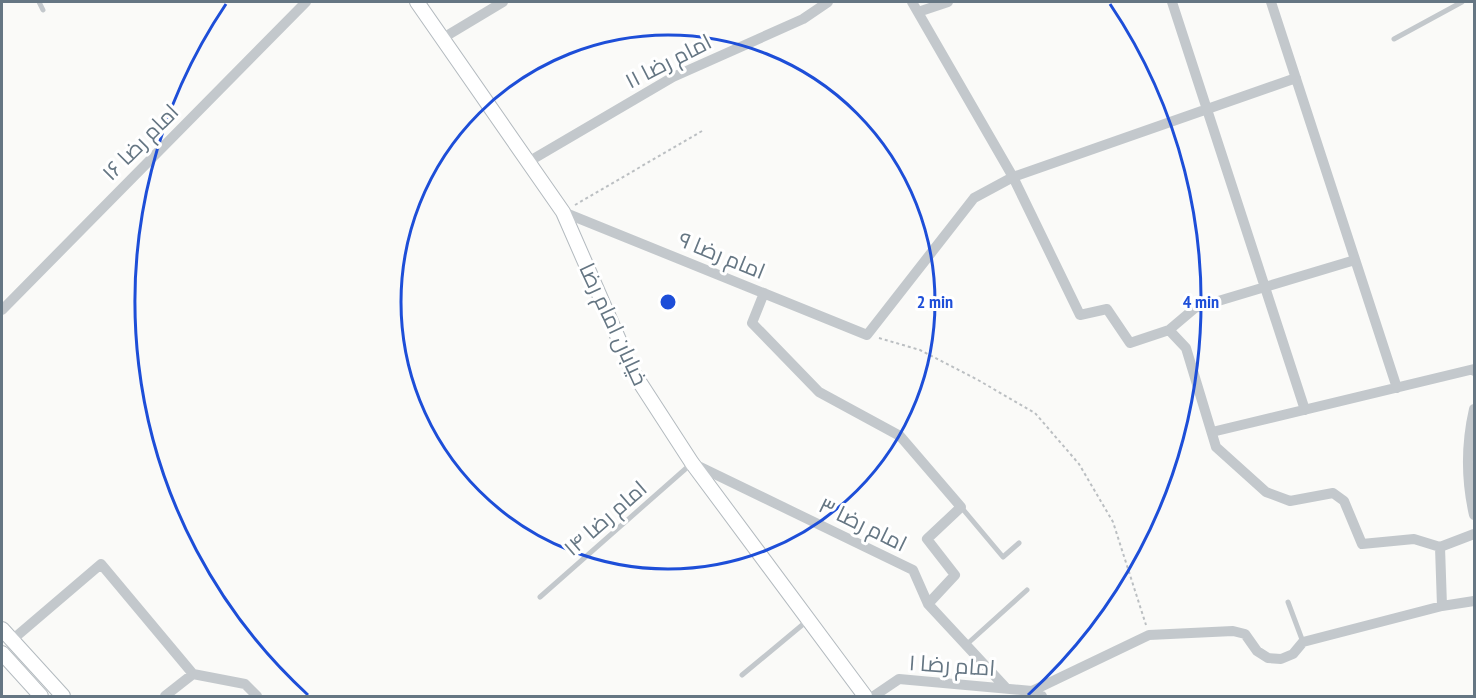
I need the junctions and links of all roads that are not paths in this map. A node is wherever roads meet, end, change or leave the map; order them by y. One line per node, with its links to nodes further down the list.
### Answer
1 (39, 2): 12 (lane)
2 (306, 2): 24 (street, امام رضا ۱۶)
3 (417, 2): 14 (street, خیابان امام رضا)
4 (503, 2): 11 (street)
5 (828, 2): 18 (street, امام رضا ۱۱)
6 (912, 2): 13 (street)
7 (948, 2): 13 (street)
8 (1172, 2): 17 (street)
9 (1271, 2): 16 (street)
10 (1462, 2): 15 (lane)
11 (485, 6): 14 (street)
12 (43, 10)
13 (918, 12): 19 (street)
14 (442, 38): 18 (street, خیابان امام رضا)
15 (1394, 39)
16 (1296, 78): 17 (street); 21 (street)
17 (1207, 109): 19 (street); 22 (street)
18 (528, 162): 20 (street, خیابان امام رضا)
19 (1013, 177): 23 (street, امام رضا ۹); 25 (street)
20 (563, 212): 23 (street, امام رضا ۹); 31 (street, خیابان امام رضا)
21 (1355, 260): 22 (street); 27 (street)
22 (1265, 287): 25 (street); 29 (street)
23 (764, 293): 32 (street)
24 (2, 310)
25 (1169, 330): 30 (street)
26 (1474, 371): 27 (street)
27 (1397, 388): 29 (street)
28 (1474, 409): 33 (street)
29 (1305, 410): 30 (street)
30 (1212, 432): 36 (street)
31 (692, 463): 38 (lane, امام رضا ۱۴); 41 (street, امام رضا ۳); 43 (street, خیابان امام رضا)
32 (960, 507): 35 (lane); 41 (street)
33 (1474, 515)
34 (1474, 534): 36 (street)
35 (1019, 543)
36 (1440, 547): 42 (street)
37 (1027, 590): 47 (lane)
38 (540, 597)
39 (1474, 601): 42 (street)
40 (1287, 602): 46 (lane)
41 (928, 604): 47 (street, امام رضا ۳)
42 (1442, 606): 46 (street)
43 (808, 620): 50 (lane); 57 (street, خیابان امام رضا)
44 (2, 628): 45 (street)
45 (12, 640): 49 (street); 54 (street)
46 (1303, 642): 52 (street)
47 (966, 645): 51 (street, امام رضا ۳)
48 (2, 653): 53 (street)
49 (193, 674): 55 (street); 56 (street)
50 (742, 675)
51 (1006, 688): 52 (street, امام رضا ۱); 58 (street, امام رضا ۱)
52 (1037, 694)
53 (40, 696)
54 (63, 696)
55 (165, 696)
56 (256, 696)
57 (865, 696)
58 (874, 696)

